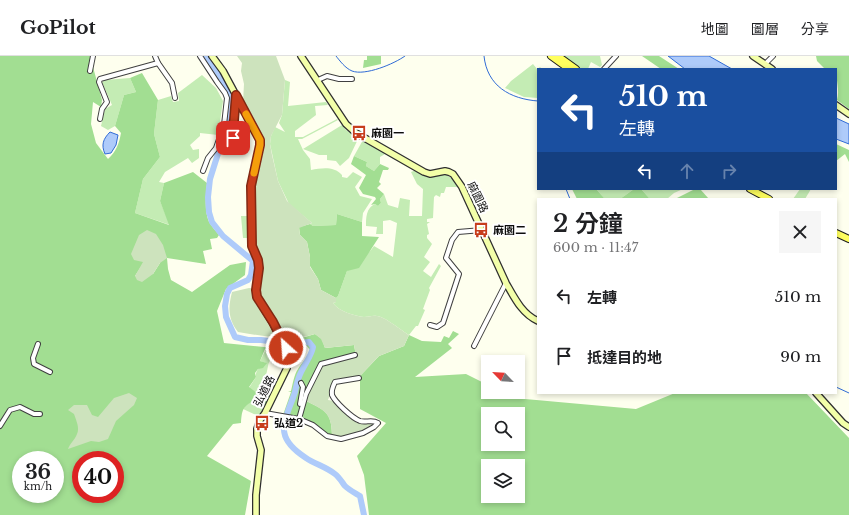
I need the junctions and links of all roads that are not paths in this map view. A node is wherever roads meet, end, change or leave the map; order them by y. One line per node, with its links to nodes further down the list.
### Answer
1 (93, 56): 17 (street)
2 (155, 56): 11 (street)
3 (200, 56): 26 (street)
4 (212, 56): 20 (street)
5 (301, 56): 19 (street, 麻園路)
6 (551, 56): 13 (main road)
7 (558, 56): 14 (main road)
8 (616, 56): 15 (street)
9 (753, 56): 12 (street)
10 (773, 56): 12 (street)
11 (158, 63): 21 (street); 24 (street)
12 (765, 64): 16 (street)
13 (568, 68)
14 (575, 68)
15 (605, 68)
16 (771, 68)
17 (90, 71)
18 (352, 79): 19 (street)
19 (318, 80): 32 (street, 麻園路)
20 (236, 95): 25 (street); 47 (street, 弘道路)
21 (175, 98)
22 (837, 106): 23 (street)
23 (849, 114)
24 (100, 120)
25 (233, 138)
26 (203, 171)
27 (752, 190): 29 (main road)
28 (760, 190): 30 (main road)
29 (766, 198)
30 (774, 198)
31 (837, 229): 34 (main road)
32 (482, 230): 36 (street, 麻園路); 38 (street)
33 (837, 233): 35 (main road)
34 (849, 235)
35 (849, 239)
36 (506, 283): 37 (street, 麻園路); 40 (street)
37 (537, 321)
38 (430, 325)
39 (38, 344): 42 (street)
40 (474, 346)
41 (355, 355): 46 (street)
42 (50, 372)
43 (359, 378): 49 (street)
44 (301, 383): 46 (street)
45 (817, 394): 51 (street)
46 (300, 411): 49 (street)
47 (265, 413): 49 (street); 52 (street, 弘道路)
48 (40, 414): 50 (street)
49 (299, 419)
50 (0, 426)
51 (849, 427)
52 (256, 515)

